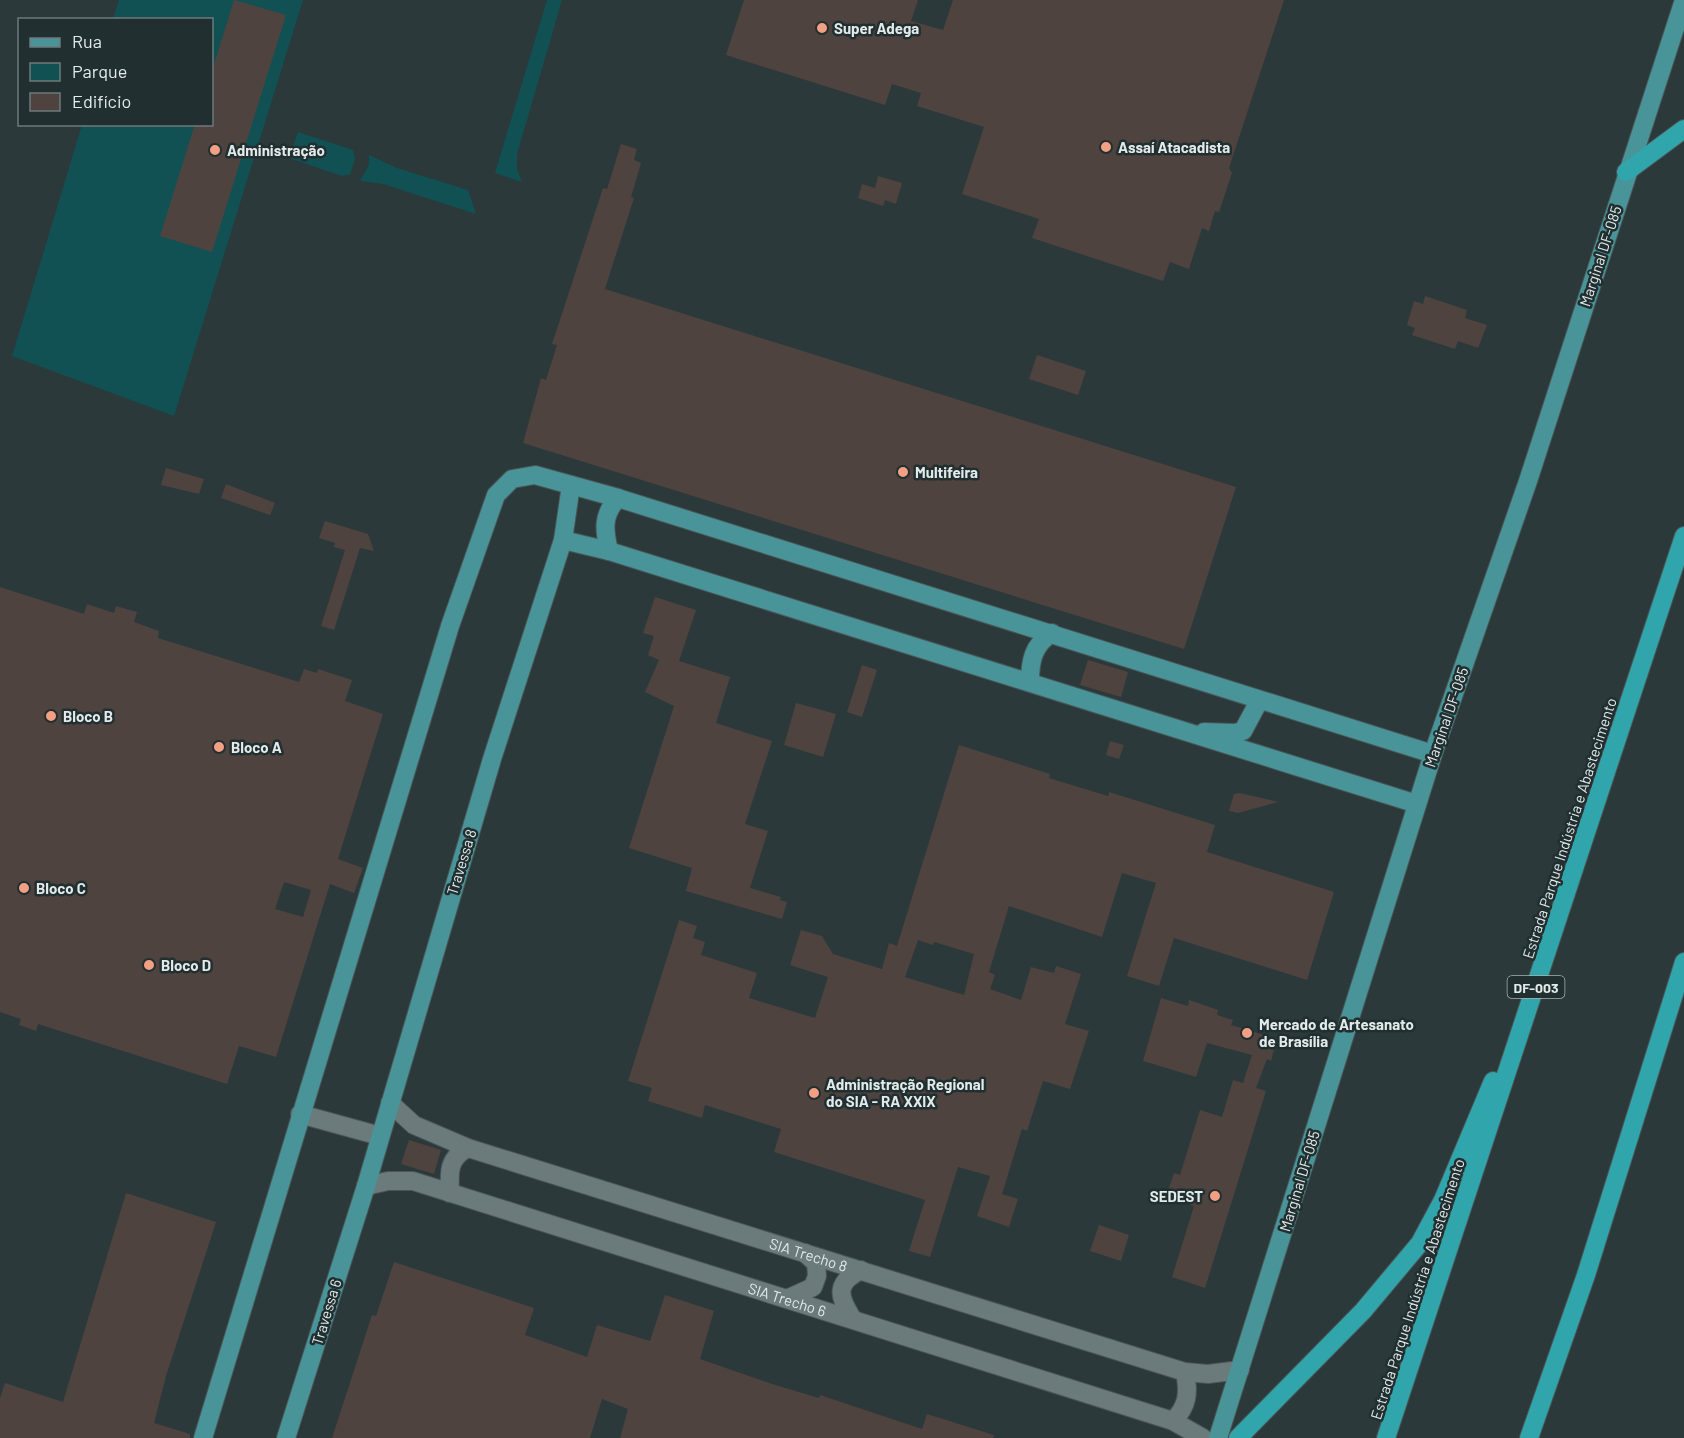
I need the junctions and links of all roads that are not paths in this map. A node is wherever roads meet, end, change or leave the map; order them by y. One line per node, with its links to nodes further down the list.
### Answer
1 (1684, 0): 3 (main road, Marginal DF-085)
2 (1684, 129): 3 (highway)
3 (1626, 172): 13 (main road, Marginal DF-085)
4 (572, 485): 5 (main road); 7 (main road, Travessa 8); 18 (main road)
5 (618, 498): 8 (main road); 9 (main road)
6 (1684, 536): 15 (highway, Estrada Parque Indústria e Abastecimento / DF-003)
7 (563, 540): 8 (main road); 17 (main road, Travessa 8)
8 (609, 551): 10 (main road)
9 (1052, 633): 10 (main road); 11 (main road)
10 (1030, 682): 12 (main road)
11 (1259, 701): 12 (main road); 13 (main road)
12 (1178, 731): 14 (main road)
13 (1432, 754): 14 (main road, Marginal DF-085)
14 (1417, 804): 27 (main road, Marginal DF-085)
15 (1544, 961): 34 (highway); 35 (highway, Estrada Parque Indústria e Abastecimento / DF-003)
16 (1684, 962): 36 (highway)
17 (390, 1103): 19 (main road, Travessa 8); 20 (street, SIA Trecho 8)
18 (300, 1114): 19 (street); 30 (main road)
19 (380, 1136): 21 (main road, Travessa 8)
20 (468, 1148): 22 (street); 23 (street, SIA Trecho 8)
21 (366, 1186): 22 (street, SIA Trecho 6); 31 (main road, Travessa 6)
22 (450, 1193): 25 (street, SIA Trecho 6)
23 (806, 1253): 24 (street, SIA Trecho 8); 25 (street)
24 (861, 1270): 26 (street); 28 (street, SIA Trecho 8)
25 (789, 1298): 26 (street, SIA Trecho 6)
26 (852, 1318): 29 (street, SIA Trecho 6)
27 (1240, 1370): 28 (street, SIA Trecho 8); 33 (main road, Marginal DF-085)
28 (1185, 1372): 29 (street)
29 (1173, 1421): 32 (street, SIA Trecho 6)
30 (203, 1438)
31 (286, 1438)
32 (1203, 1438)
33 (1218, 1438)
34 (1238, 1438)
35 (1386, 1438)
36 (1529, 1438)

